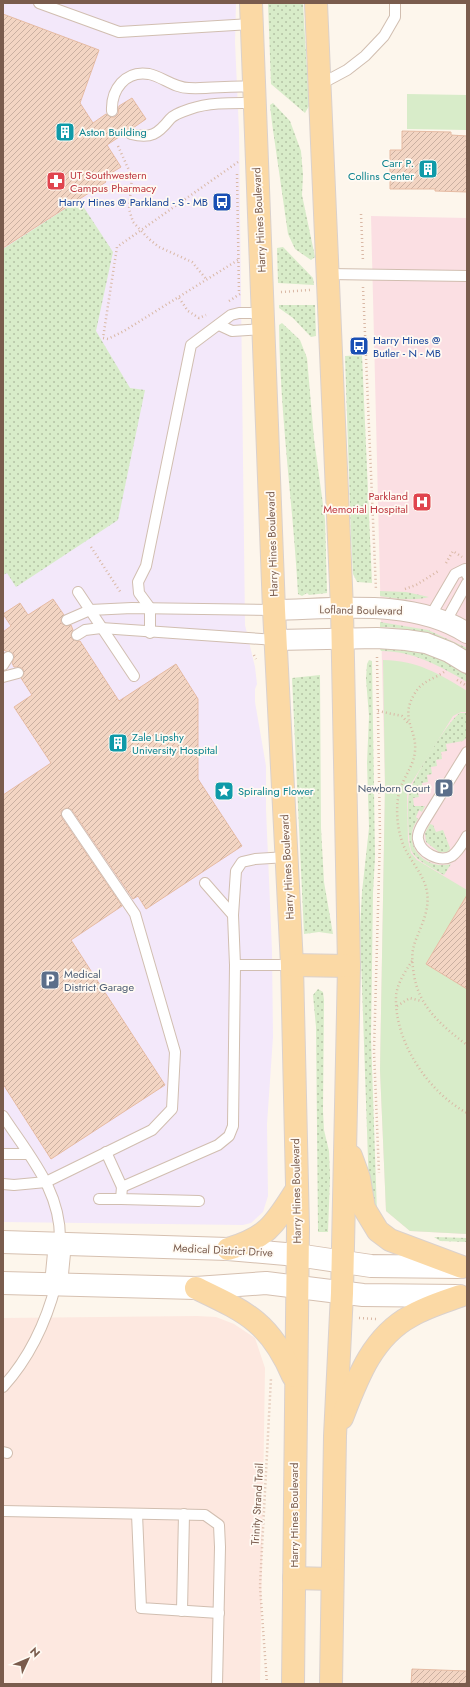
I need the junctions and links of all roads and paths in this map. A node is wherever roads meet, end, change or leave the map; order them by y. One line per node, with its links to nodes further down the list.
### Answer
1 (39, 3): 4 (lane)
2 (316, 3): 5 (main road)
3 (395, 3): 5 (lane)
4 (251, 14): 6 (main road, Harry Hines Boulevard)
5 (319, 85): 17 (main road)
6 (254, 95): 7 (lane); 8 (lane); 24 (main road, Harry Hines Boulevard)
7 (112, 111)
8 (131, 134)
9 (118, 146): 12 (path)
10 (240, 161): 12 (path)
11 (361, 214): 14 (path)
12 (140, 231): 16 (path); 21 (path)
13 (238, 260): 16 (path)
14 (363, 264)
15 (467, 276): 17 (lane)
16 (207, 280): 21 (path)
17 (322, 282): 19 (path); 35 (main road)
18 (363, 284): 30 (path)
19 (278, 292)
20 (240, 294): 22 (path)
21 (179, 298): 23 (path)
22 (228, 302)
23 (211, 313)
24 (264, 321): 25 (lane); 25 (lane); 37 (main road, Harry Hines Boulevard)
25 (219, 325): 34 (lane)
26 (92, 547): 33 (path)
27 (462, 556): 31 (path)
28 (466, 570): 38 (lane)
29 (467, 582): 38 (lane)
30 (376, 586)
31 (405, 588)
32 (78, 592): 36 (lane)
33 (121, 593)
34 (150, 608): 36 (lane); 37 (lane); 41 (lane)
35 (342, 609): 37 (street, Lofland Boulevard); 38 (street, Lofland Boulevard); 44 (main road)
36 (90, 610): 39 (lane); 40 (lane)
37 (274, 610): 45 (main road, Harry Hines Boulevard)
38 (438, 618): 42 (street, Lofland Boulevard)
39 (68, 620)
40 (101, 628): 41 (lane); 43 (lane); 54 (lane)
41 (150, 633): 45 (lane)
42 (467, 633)
43 (77, 635)
44 (342, 639): 45 (street); 52 (street); 69 (main road)
45 (276, 640): 63 (main road, Harry Hines Boulevard)
46 (377, 653): 48 (path)
47 (254, 655): 50 (path)
48 (377, 656): 49 (path); 58 (path)
49 (383, 656)
50 (255, 659)
51 (438, 669): 55 (path)
52 (461, 671): 57 (path)
53 (18, 673): 56 (lane)
54 (134, 676)
55 (450, 676)
56 (3, 677)
57 (467, 686)
58 (378, 711): 59 (path); 78 (path)
59 (408, 723)
60 (467, 752): 62 (lane)
61 (67, 814): 75 (lane)
62 (467, 836)
63 (287, 857): 65 (lane); 68 (main road, Harry Hines Boulevard)
64 (205, 883): 65 (lane)
65 (233, 915): 67 (lane)
66 (412, 961): 70 (path)
67 (235, 965): 68 (lane); 81 (lane)
68 (292, 965): 69 (main road); 82 (main road, Harry Hines Boulevard)
69 (349, 966): 74 (main road)
70 (397, 1006): 71 (path); 72 (path)
71 (467, 1044)
72 (467, 1113)
73 (3, 1116): 77 (lane)
74 (346, 1142): 90 (main road); 91 (main road)
75 (106, 1152): 79 (lane); 81 (lane)
76 (3, 1154): 77 (lane)
77 (28, 1154): 79 (lane)
78 (379, 1174)
79 (46, 1182): 80 (lane); 87 (lane)
80 (3, 1184)
81 (122, 1187): 84 (lane)
82 (297, 1189): 88 (main road); 89 (main road, Harry Hines Boulevard)
83 (99, 1198): 84 (lane)
84 (121, 1199): 85 (lane)
85 (199, 1201)
86 (3, 1242): 87 (main road, Medical District Drive)
87 (60, 1243): 88 (main road, Medical District Drive); 93 (main road)
88 (228, 1249): 89 (main road, Medical District Drive)
89 (297, 1254): 90 (main road, Medical District Drive); 94 (main road, Harry Hines Boulevard)
90 (343, 1261): 91 (main road, Medical District Drive); 96 (main road)
91 (465, 1267)
92 (3, 1283): 93 (main road)
93 (56, 1284): 95 (main road); 102 (lane)
94 (298, 1287): 95 (main road); 96 (main road); 101 (main road, Harry Hines Boulevard)
95 (196, 1288): 101 (main road)
96 (342, 1292): 97 (main road); 103 (main road)
97 (463, 1297): 103 (main road)
98 (354, 1318): 99 (path)
99 (381, 1319)
100 (272, 1377): 112 (path, Trinity Strand Trail)
101 (295, 1380): 107 (main road, Harry Hines Boulevard)
102 (3, 1387)
103 (335, 1436): 108 (main road)
104 (3, 1511): 105 (lane)
105 (137, 1514): 106 (lane); 109 (lane)
106 (184, 1514): 109 (lane); 110 (lane)
107 (294, 1578): 108 (main road); 113 (main road, Harry Hines Boulevard)
108 (332, 1579): 114 (main road)
109 (182, 1611): 110 (lane)
110 (219, 1613): 111 (lane)
111 (217, 1684)
112 (267, 1684)
113 (293, 1684)
114 (331, 1684)

